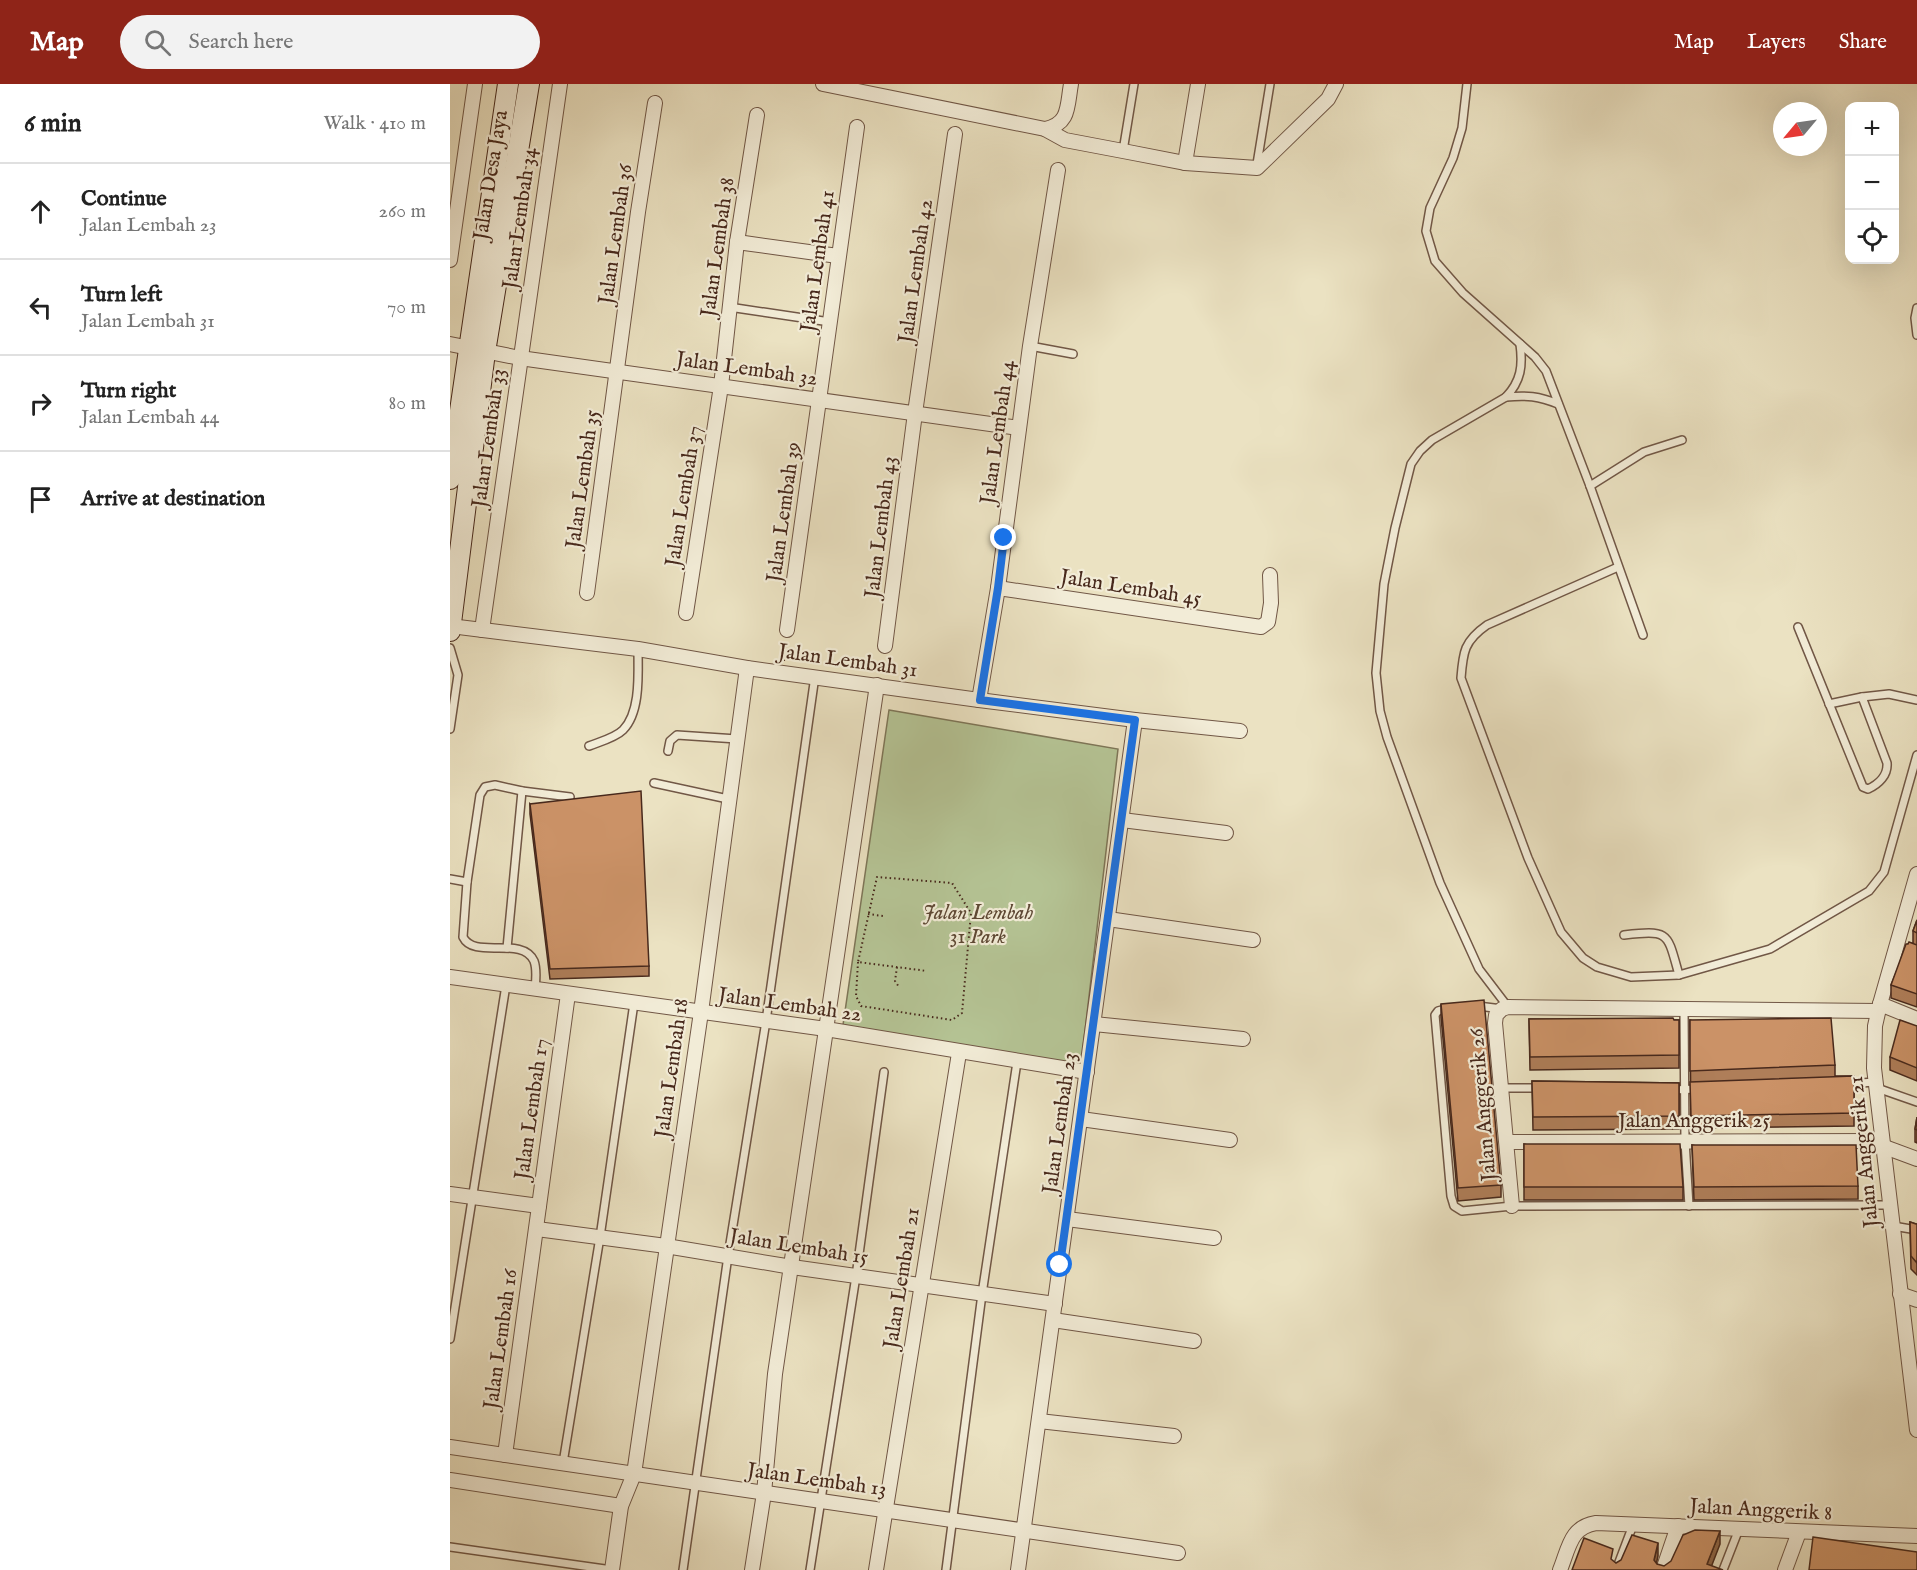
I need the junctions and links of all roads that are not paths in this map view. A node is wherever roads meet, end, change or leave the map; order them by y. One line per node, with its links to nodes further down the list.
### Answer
1 (475, 84): 24 (street)
2 (508, 84): 31 (main road, Jalan Desa Jaya)
3 (529, 84): 31 (main road, Jalan Desa Jaya)
4 (560, 84): 33 (street, Jalan Lembah 34)
5 (824, 84): 12 (street)
6 (1071, 84): 16 (street)
7 (1134, 84): 18 (lane)
8 (1198, 84): 19 (street)
9 (1269, 84): 20 (lane)
10 (1336, 84): 20 (street)
11 (1467, 84): 29 (lane)
12 (842, 85): 16 (street)
13 (655, 103): 34 (street, Jalan Lembah 36)
14 (757, 115): 22 (street, Jalan Lembah 38)
15 (857, 127): 23 (street, Jalan Lembah 41)
16 (1045, 129): 18 (street)
17 (956, 134): 39 (street, Jalan Lembah 42)
18 (1124, 151): 19 (street)
19 (1185, 163): 20 (street)
20 (1257, 168)
21 (1058, 170): 30 (street, Jalan Lembah 44)
22 (737, 242): 23 (street); 25 (street, Jalan Lembah 38)
23 (838, 256): 27 (street, Jalan Lembah 41)
24 (450, 260)
25 (729, 307): 27 (lane); 35 (street, Jalan Lembah 38)
26 (1917, 308): 28 (lane)
27 (830, 322): 37 (street, Jalan Lembah 41)
28 (1917, 335)
29 (1520, 344): 36 (lane); 38 (lane)
30 (1030, 346): 32 (lane); 40 (street, Jalan Lembah 44)
31 (468, 348): 33 (street, Jalan Lembah 32); 42 (main road, Jalan Desa Jaya); 49 (main road, Jalan Desa Jaya)
32 (1073, 354)
33 (520, 358): 34 (street, Jalan Lembah 32); 51 (street, Jalan Lembah 33)
34 (618, 371): 35 (street, Jalan Lembah 32); 47 (street, Jalan Lembah 35)
35 (721, 386): 37 (street, Jalan Lembah 32); 48 (street, Jalan Lembah 37)
36 (1506, 397): 38 (lane); 94 (lane)
37 (820, 400): 39 (street, Jalan Lembah 32); 52 (street, Jalan Lembah 39)
38 (1558, 404): 43 (lane)
39 (915, 413): 40 (street, Jalan Lembah 32); 55 (street, Jalan Lembah 43)
40 (1019, 428): 46 (street, Jalan Lembah 44)
41 (1682, 441): 43 (lane)
42 (450, 479)
43 (1590, 486): 44 (lane)
44 (1618, 567): 54 (lane); 85 (lane)
45 (1270, 575): 46 (street, Jalan Lembah 45)
46 (998, 588): 62 (street, Jalan Lembah 44)
47 (587, 592)
48 (686, 613)
49 (450, 626): 51 (street, Jalan Lembah 31); 53 (main road, Jalan Desa Jaya)
50 (1798, 627): 64 (lane)
51 (482, 630): 57 (street, Jalan Lembah 31)
52 (787, 630)
53 (450, 631)
54 (1643, 635)
55 (885, 646)
56 (450, 648): 66 (lane)
57 (638, 649): 58 (street, Jalan Lembah 31); 69 (lane)
58 (747, 668): 59 (street, Jalan Lembah 31); 68 (street, Jalan Lembah 18)
59 (816, 676): 60 (street, Jalan Lembah 31); 98 (lane)
60 (877, 685): 62 (street, Jalan Lembah 31); 100 (street)
61 (1862, 697): 63 (lane); 64 (lane); 64 (lane)
62 (980, 700): 65 (street, Jalan Lembah 31)
63 (1917, 700)
64 (1829, 704)
65 (1135, 720): 67 (street, Jalan Lembah 31); 76 (street, Jalan Lembah 23)
66 (450, 729)
67 (1240, 730)
68 (737, 739): 70 (lane); 75 (street, Jalan Lembah 18)
69 (589, 746)
70 (668, 751)
71 (1917, 755): 85 (lane)
72 (654, 783): 75 (lane)
73 (522, 791): 74 (lane); 80 (lane); 84 (lane)
74 (570, 797)
75 (728, 799): 96 (street, Jalan Lembah 18)
76 (1122, 820): 77 (street); 81 (street, Jalan Lembah 23)
77 (1226, 833)
78 (1916, 878): 92 (street, Jalan Anggerik 21)
79 (450, 879): 80 (lane)
80 (467, 882): 84 (lane)
81 (1108, 919): 83 (street); 99 (street, Jalan Lembah 23)
82 (1624, 935): 85 (lane)
83 (1253, 940)
84 (507, 948): 88 (lane)
85 (1679, 975)
86 (450, 977): 87 (street, Jalan Lembah 22)
87 (506, 985): 88 (street, Jalan Lembah 22); 121 (lane)
88 (536, 989): 89 (street, Jalan Lembah 22)
89 (568, 994): 90 (street, Jalan Lembah 22); 123 (street, Jalan Lembah 17)
90 (634, 1003): 96 (street, Jalan Lembah 22); 130 (lane)
91 (1469, 1007): 94 (lane)
92 (1879, 1007): 95 (street); 97 (street); 107 (street, Jalan Anggerik 21)
93 (1458, 1008): 124 (lane)
94 (1505, 1008): 95 (street); 108 (street, Jalan Anggerik 26)
95 (1684, 1009): 112 (lane)
96 (701, 1012): 98 (street, Jalan Lembah 22); 132 (street, Jalan Lembah 18)
97 (1917, 1018)
98 (766, 1021): 100 (street, Jalan Lembah 22); 133 (lane)
99 (1094, 1024): 101 (street); 105 (street, Jalan Lembah 23)
100 (826, 1029): 102 (street, Jalan Lembah 22); 134 (street)
101 (1243, 1039)
102 (958, 1053): 103 (street, Jalan Lembah 22); 136 (street, Jalan Lembah 21)
103 (1017, 1062): 105 (street, Jalan Lembah 22); 137 (lane)
104 (884, 1072): 135 (lane)
105 (1087, 1072): 114 (street, Jalan Lembah 23)
106 (1839, 1084): 107 (lane)
107 (1875, 1085): 113 (lane); 118 (street, Jalan Anggerik 21)
108 (1502, 1088): 109 (lane); 117 (street, Jalan Anggerik 26)
109 (1547, 1089)
110 (1708, 1089): 112 (lane)
111 (1661, 1090): 112 (lane)
112 (1684, 1090): 116 (lane)
113 (1917, 1102)
114 (1081, 1119): 115 (street); 126 (street, Jalan Lembah 23)
115 (1230, 1140)
116 (1685, 1141): 117 (street, Jalan Anggerik 25); 118 (street, Jalan Anggerik 25); 125 (lane)
117 (1507, 1142): 124 (street, Jalan Anggerik 26)
118 (1882, 1144): 119 (street); 122 (street, Jalan Anggerik 21)
119 (1917, 1159)
120 (450, 1194): 121 (street)
121 (473, 1197): 123 (street); 142 (lane)
122 (1890, 1205): 125 (lane); 127 (street, Jalan Anggerik 21)
123 (539, 1206): 128 (street, Jalan Lembah 17)
124 (1512, 1206): 125 (lane)
125 (1689, 1206)
126 (1067, 1220): 131 (street); 140 (street, Jalan Lembah 23)
127 (1892, 1226): 129 (lane); 138 (street, Jalan Anggerik 21)
128 (537, 1229): 130 (street, Jalan Lembah 15); 149 (street, Jalan Lembah 16)
129 (1917, 1230)
130 (600, 1237): 132 (street, Jalan Lembah 15); 150 (lane)
131 (1214, 1238)
132 (666, 1246): 133 (street, Jalan Lembah 15); 151 (street, Jalan Lembah 18)
133 (728, 1257): 134 (street, Jalan Lembah 15); 153 (lane)
134 (792, 1268): 135 (street, Jalan Lembah 15); 154 (street)
135 (856, 1276): 136 (street, Jalan Lembah 15); 155 (lane)
136 (921, 1285): 137 (street, Jalan Lembah 15); 157 (street, Jalan Lembah 21)
137 (982, 1294): 140 (street, Jalan Lembah 15); 158 (lane)
138 (1900, 1294): 139 (street); 144 (street, Jalan Anggerik 21)
139 (1917, 1300)
140 (1055, 1304): 141 (street, Jalan Lembah 23)
141 (1053, 1320): 143 (street); 145 (street, Jalan Lembah 23)
142 (450, 1339)
143 (1194, 1341)
144 (1913, 1373): 146 (street, Jalan Anggerik 21)
145 (1039, 1421): 147 (street); 162 (street, Jalan Lembah 23)
146 (1917, 1430)
147 (1174, 1436)
148 (450, 1447): 149 (street, Jalan Lembah 13)
149 (505, 1455): 150 (street, Jalan Lembah 13)
150 (563, 1464): 151 (street, Jalan Lembah 13)
151 (634, 1474): 153 (street, Jalan Lembah 13); 156 (street, Jalan Lembah 18)
152 (450, 1480): 156 (street)
153 (696, 1483): 154 (street, Jalan Lembah 13); 168 (lane)
154 (764, 1493): 155 (street, Jalan Lembah 13); 169 (street)
155 (819, 1501): 157 (street, Jalan Lembah 13); 170 (lane)
156 (621, 1506): 167 (street, Jalan Lembah 18)
157 (884, 1511): 158 (street, Jalan Lembah 13); 171 (street, Jalan Lembah 21)
158 (953, 1521): 162 (street, Jalan Lembah 13); 172 (lane)
159 (1633, 1524): 160 (street, Jalan Anggerik 8); 174 (street, Jalan Anggerik 8); 175 (lane)
160 (1678, 1526): 161 (street, Jalan Anggerik 8); 176 (street)
161 (1739, 1529): 163 (street, Jalan Anggerik 8); 177 (lane)
162 (1023, 1531): 166 (street, Jalan Lembah 13); 173 (street, Jalan Lembah 23)
163 (1799, 1532): 164 (street, Jalan Anggerik 8); 178 (street)
164 (1917, 1536)
165 (450, 1547): 167 (lane)
166 (1178, 1554)
167 (612, 1570)
168 (683, 1570)
169 (752, 1570)
170 (810, 1570)
171 (876, 1570)
172 (946, 1570)
173 (1018, 1570)
174 (1560, 1570)
175 (1616, 1570)
176 (1663, 1570)
177 (1723, 1570)
178 (1785, 1570)

